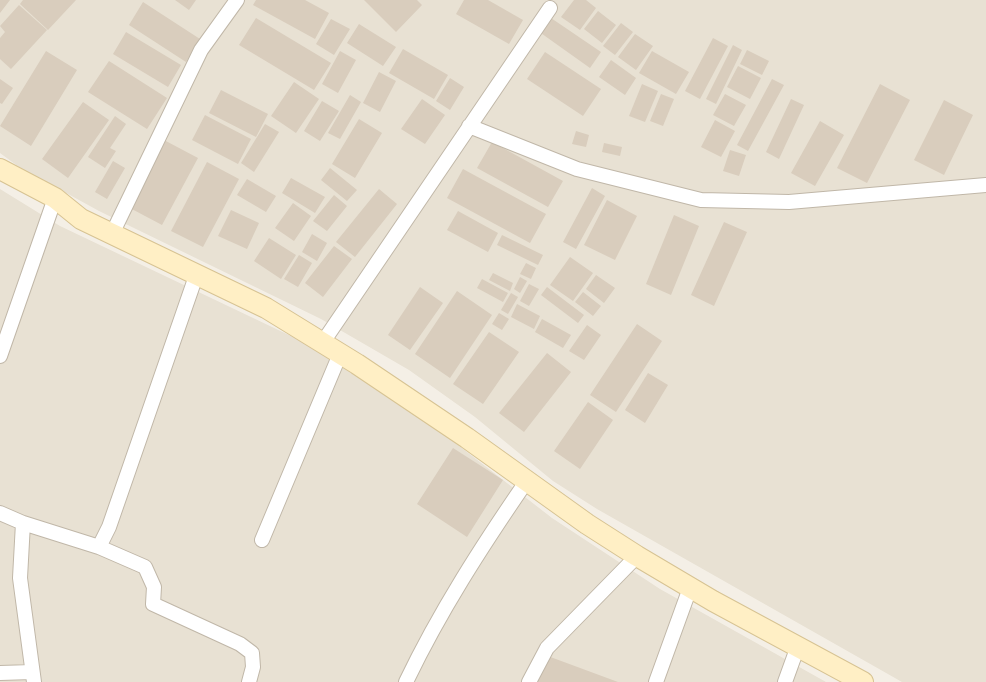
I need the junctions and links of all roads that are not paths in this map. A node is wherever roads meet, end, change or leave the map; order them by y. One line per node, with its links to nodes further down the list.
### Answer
1 (237, 0): 7 (street)
2 (550, 8): 3 (street)
3 (470, 126): 5 (street); 9 (street)
4 (0, 169): 6 (main road)
5 (986, 185)
6 (56, 198): 7 (main road); 11 (street)
7 (112, 234): 8 (main road)
8 (196, 276): 9 (main road); 16 (street)
9 (323, 342): 10 (main road)
10 (340, 354): 12 (main road); 15 (street)
11 (0, 357)
12 (526, 482): 17 (main road); 23 (street)
13 (0, 513): 14 (street)
14 (23, 524): 16 (street); 21 (street)
15 (262, 540)
16 (99, 547): 22 (street)
17 (637, 556): 18 (main road); 24 (street)
18 (690, 588): 19 (main road); 25 (street)
19 (798, 646): 26 (street); 27 (main road)
20 (0, 673): 21 (street)
21 (33, 677)
22 (249, 682)
23 (406, 682)
24 (529, 682)
25 (656, 682)
26 (785, 682)
27 (863, 682)

